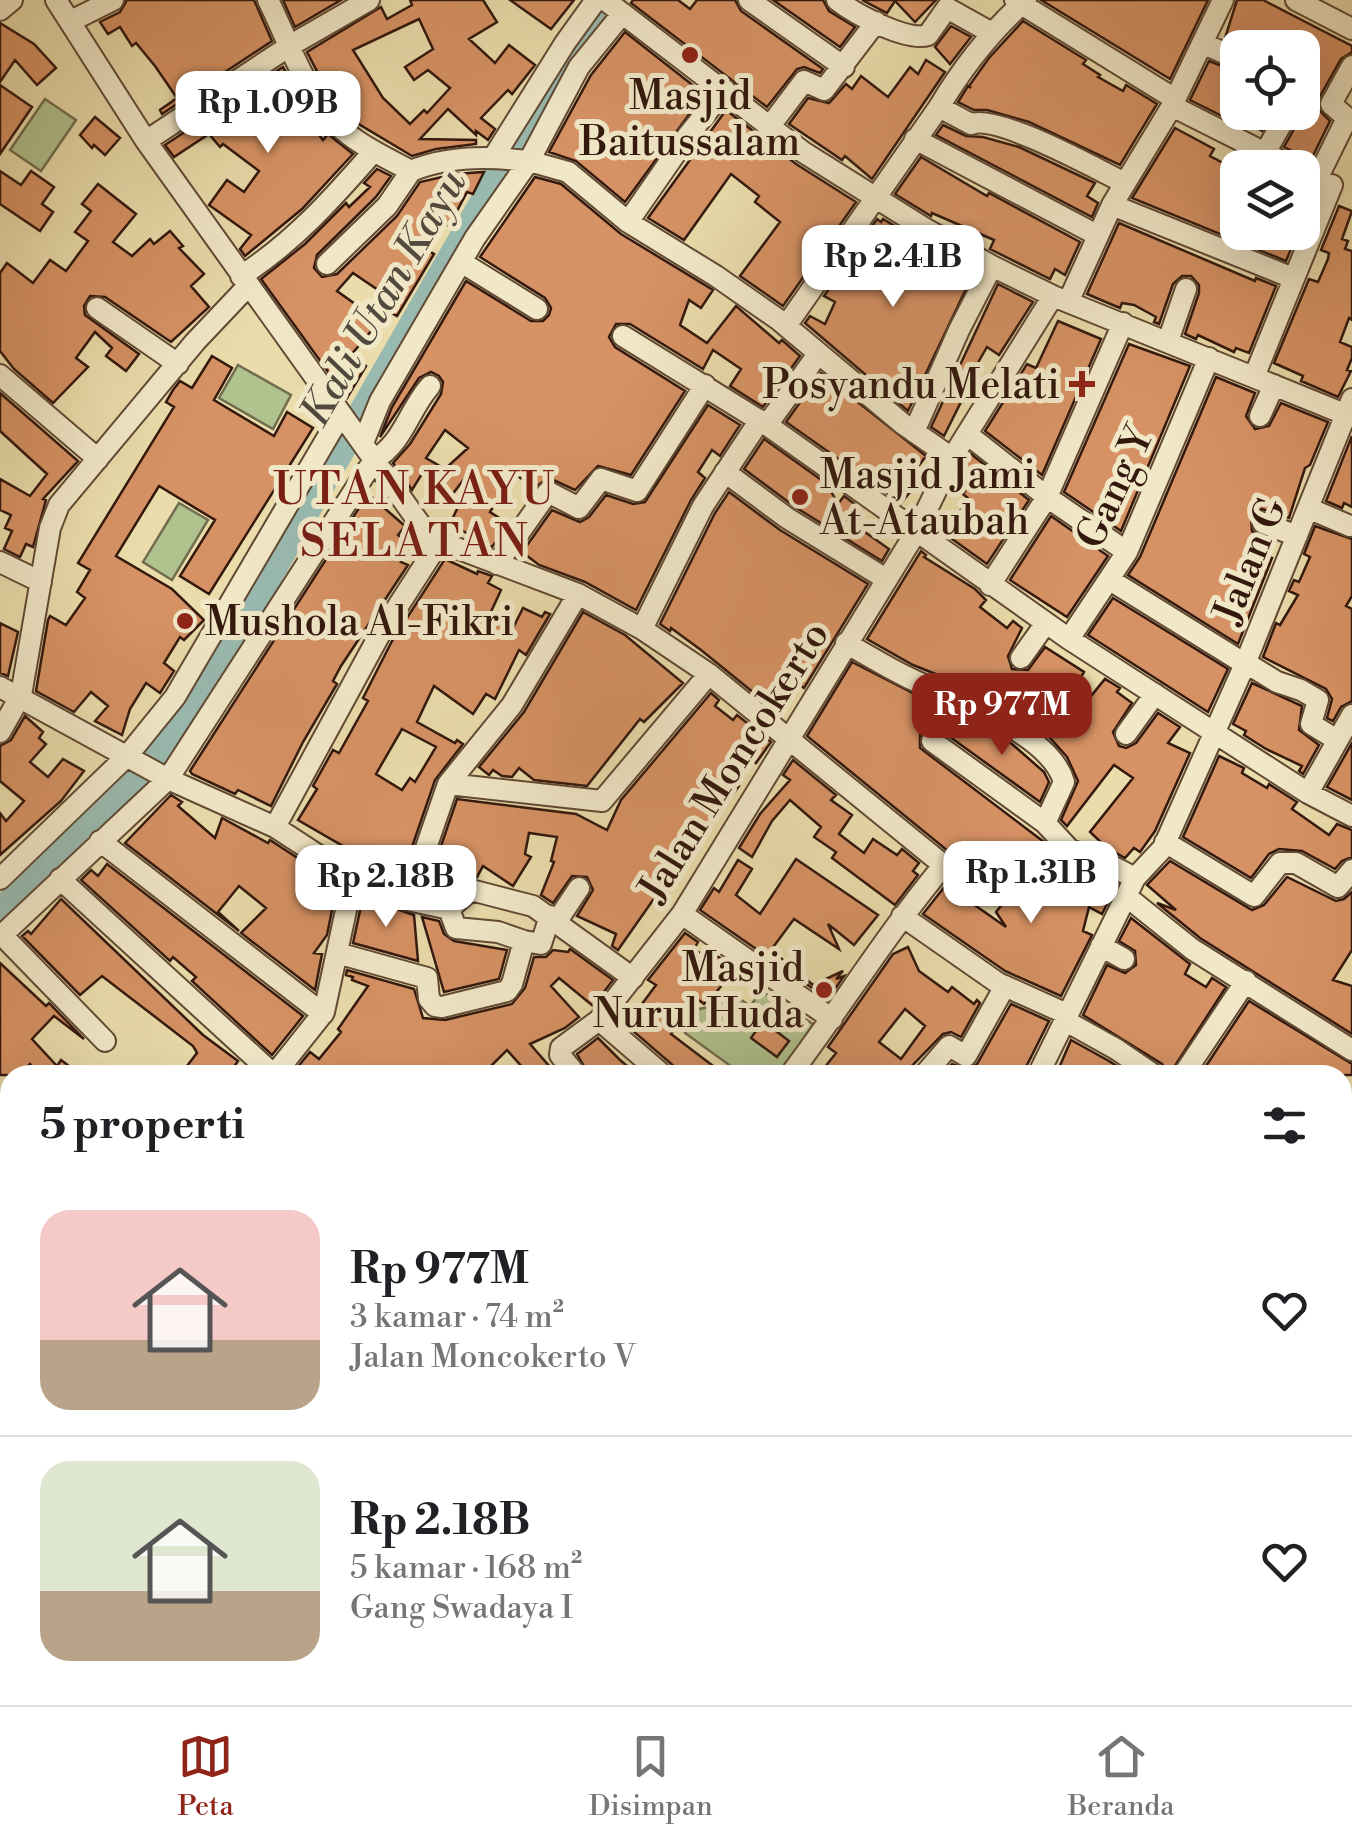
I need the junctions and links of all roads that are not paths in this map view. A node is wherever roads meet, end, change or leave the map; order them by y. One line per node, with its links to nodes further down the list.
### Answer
1 (12, 0): 13 (street)
2 (56, 0): 14 (street)
3 (113, 0): 14 (street)
4 (268, 0): 19 (street)
5 (369, 0): 19 (street)
6 (596, 0): 31 (street)
7 (749, 0): 21 (street)
8 (837, 0): 15 (street)
9 (1223, 0): 18 (street, Jalan Moncokerto)
10 (1296, 0): 16 (street)
11 (1021, 1): 17 (street); 24 (street)
12 (613, 6): 23 (street); 32 (street)
13 (0, 10)
14 (71, 21): 28 (street)
15 (876, 22): 17 (street); 21 (street)
16 (1352, 29)
17 (990, 32): 25 (street)
18 (1204, 44): 20 (street); 24 (street, Jalan Moncokerto)
19 (291, 46): 28 (street); 30 (street)
20 (1220, 51)
21 (844, 66): 26 (street)
22 (1352, 66): 34 (street)
23 (724, 90): 26 (street); 40 (street)
24 (1174, 103): 29 (street); 36 (street, Jalan Moncokerto)
25 (940, 106): 27 (street); 36 (street)
26 (770, 126): 38 (street)
27 (915, 139): 38 (street); 41 (street)
28 (146, 141): 47 (street)
29 (1261, 150)
30 (374, 151): 33 (street); 47 (street)
31 (495, 158): 32 (street); 33 (street)
32 (528, 161): 40 (street); 43 (street)
33 (411, 171): 44 (street)
34 (1320, 172)
35 (1320, 179): 37 (street)
36 (1125, 183): 39 (street, Jalan Moncokerto)
37 (1352, 194)
38 (875, 196): 45 (street); 52 (street)
39 (1112, 205): 41 (street, Jalan Moncokerto); 46 (street)
40 (628, 222): 52 (street)
41 (1097, 235): 49 (street, Jalan Moncokerto)
42 (1300, 250): 46 (street)
43 (461, 262): 51 (street); 68 (street)
44 (327, 264)
45 (992, 266): 49 (street); 66 (street)
46 (1293, 278): 60 (street)
47 (245, 281): 58 (street); 68 (street)
48 (1186, 289): 55 (street)
49 (1061, 298): 53 (street); 67 (street, Jalan Moncokerto)
50 (97, 308): 58 (street)
51 (538, 308)
52 (786, 326): 56 (street)
53 (1121, 328): 55 (street); 72 (street)
54 (622, 336): 61 (street)
55 (1168, 341): 57 (street)
56 (818, 354): 65 (street); 66 (street)
57 (1210, 358): 60 (street); 79 (street, Gang Y)
58 (178, 364): 70 (street)
59 (0, 375): 70 (street)
60 (1263, 381): 63 (street); 64 (street)
61 (705, 385): 65 (street); 81 (street)
62 (430, 386): 68 (street)
63 (1350, 410): 73 (street, Jalan G)
64 (1255, 411)
65 (763, 422): 71 (street); 76 (street)
66 (914, 432): 69 (street)
67 (967, 434): 69 (street, Jalan Moncokerto); 72 (street)
68 (357, 436): 78 (street); 104 (street); 105 (street)
69 (952, 458): 76 (street, Jalan Moncokerto)
70 (98, 459): 84 (street)
71 (725, 472): 82 (street); 88 (street)
72 (1047, 497): 79 (street); 85 (street)
73 (1308, 508): 75 (street); 77 (street, Jalan G)
74 (1263, 523): 77 (street)
75 (1350, 526)
76 (916, 532): 82 (street, Jalan Moncokerto); 85 (street)
77 (1297, 536): 92 (street, Jalan G)
78 (438, 544): 81 (street); 110 (street)
79 (1127, 552): 83 (street, Gang Y)
80 (0, 562): 84 (street)
81 (498, 564): 86 (street)
82 (886, 579): 90 (street, Jalan Moncokerto)
83 (1110, 580): 89 (street, Gang Y); 92 (street)
84 (41, 582): 96 (street)
85 (992, 582): 87 (street)
86 (578, 594): 88 (street); 106 (street)
87 (1046, 623): 89 (street); 91 (street)
88 (642, 629): 93 (street)
89 (1069, 639): 95 (street)
90 (846, 644): 97 (street); 102 (street, Jalan Moncokerto)
91 (1022, 658)
92 (1248, 665): 99 (street, Jalan G); 103 (street)
93 (708, 674): 102 (street); 106 (street)
94 (0, 687): 96 (street)
95 (1155, 694): 99 (street); 101 (street)
96 (20, 697): 100 (street); 104 (street)
97 (956, 697): 109 (street); 109 (street)
98 (1352, 715): 103 (street)
99 (1213, 731): 107 (street); 112 (street, Jalan G)
100 (0, 732)
101 (1126, 734)
102 (789, 739): 114 (street); 123 (street, Jalan Moncokerto)
103 (1337, 740): 107 (street)
104 (132, 758): 105 (street); 118 (street)
105 (166, 778): 110 (street); 111 (street)
106 (448, 784): 121 (street)
107 (1308, 793): 108 (street)
108 (1352, 816)
109 (1045, 823): 113 (street)
110 (275, 827): 117 (street)
111 (100, 841): 116 (street); 134 (street)
112 (1165, 842): 115 (street); 119 (street, Jalan G)
113 (1071, 851): 114 (street); 119 (street)
114 (943, 866): 124 (street)
115 (1352, 870)
116 (60, 878): 126 (street); 140 (street)
117 (352, 878): 121 (street); 129 (street)
118 (0, 879)
119 (1130, 887): 128 (street, Jalan G); 132 (street)
120 (579, 888): 125 (street)
121 (408, 900): 122 (street)
122 (449, 908): 125 (street); 127 (street)
123 (682, 914): 131 (street, Jalan Moncokerto); 137 (street)
124 (902, 916): 133 (street); 137 (street)
125 (554, 918): 127 (street); 131 (street)
126 (1, 936): 138 (street)
127 (524, 941): 129 (street)
128 (1101, 946): 130 (street); 135 (street, Jalan G)
129 (337, 952): 134 (street)
130 (1124, 959)
131 (633, 978): 136 (street, Jalan Moncokerto)
132 (1246, 981): 139 (street); 148 (street)
133 (1005, 986): 135 (street); 145 (street)
134 (323, 1014): 141 (street)
135 (1065, 1017): 146 (street, Jalan G); 147 (street)
136 (599, 1020): 142 (street, Jalan Moncokerto); 143 (street)
137 (832, 1020): 144 (street)
138 (105, 1042)
139 (1352, 1050)
140 (273, 1065)
141 (281, 1065)
142 (568, 1065)
143 (652, 1065)
144 (798, 1065)
145 (933, 1065)
146 (1043, 1065)
147 (1139, 1065)
148 (1190, 1065)

